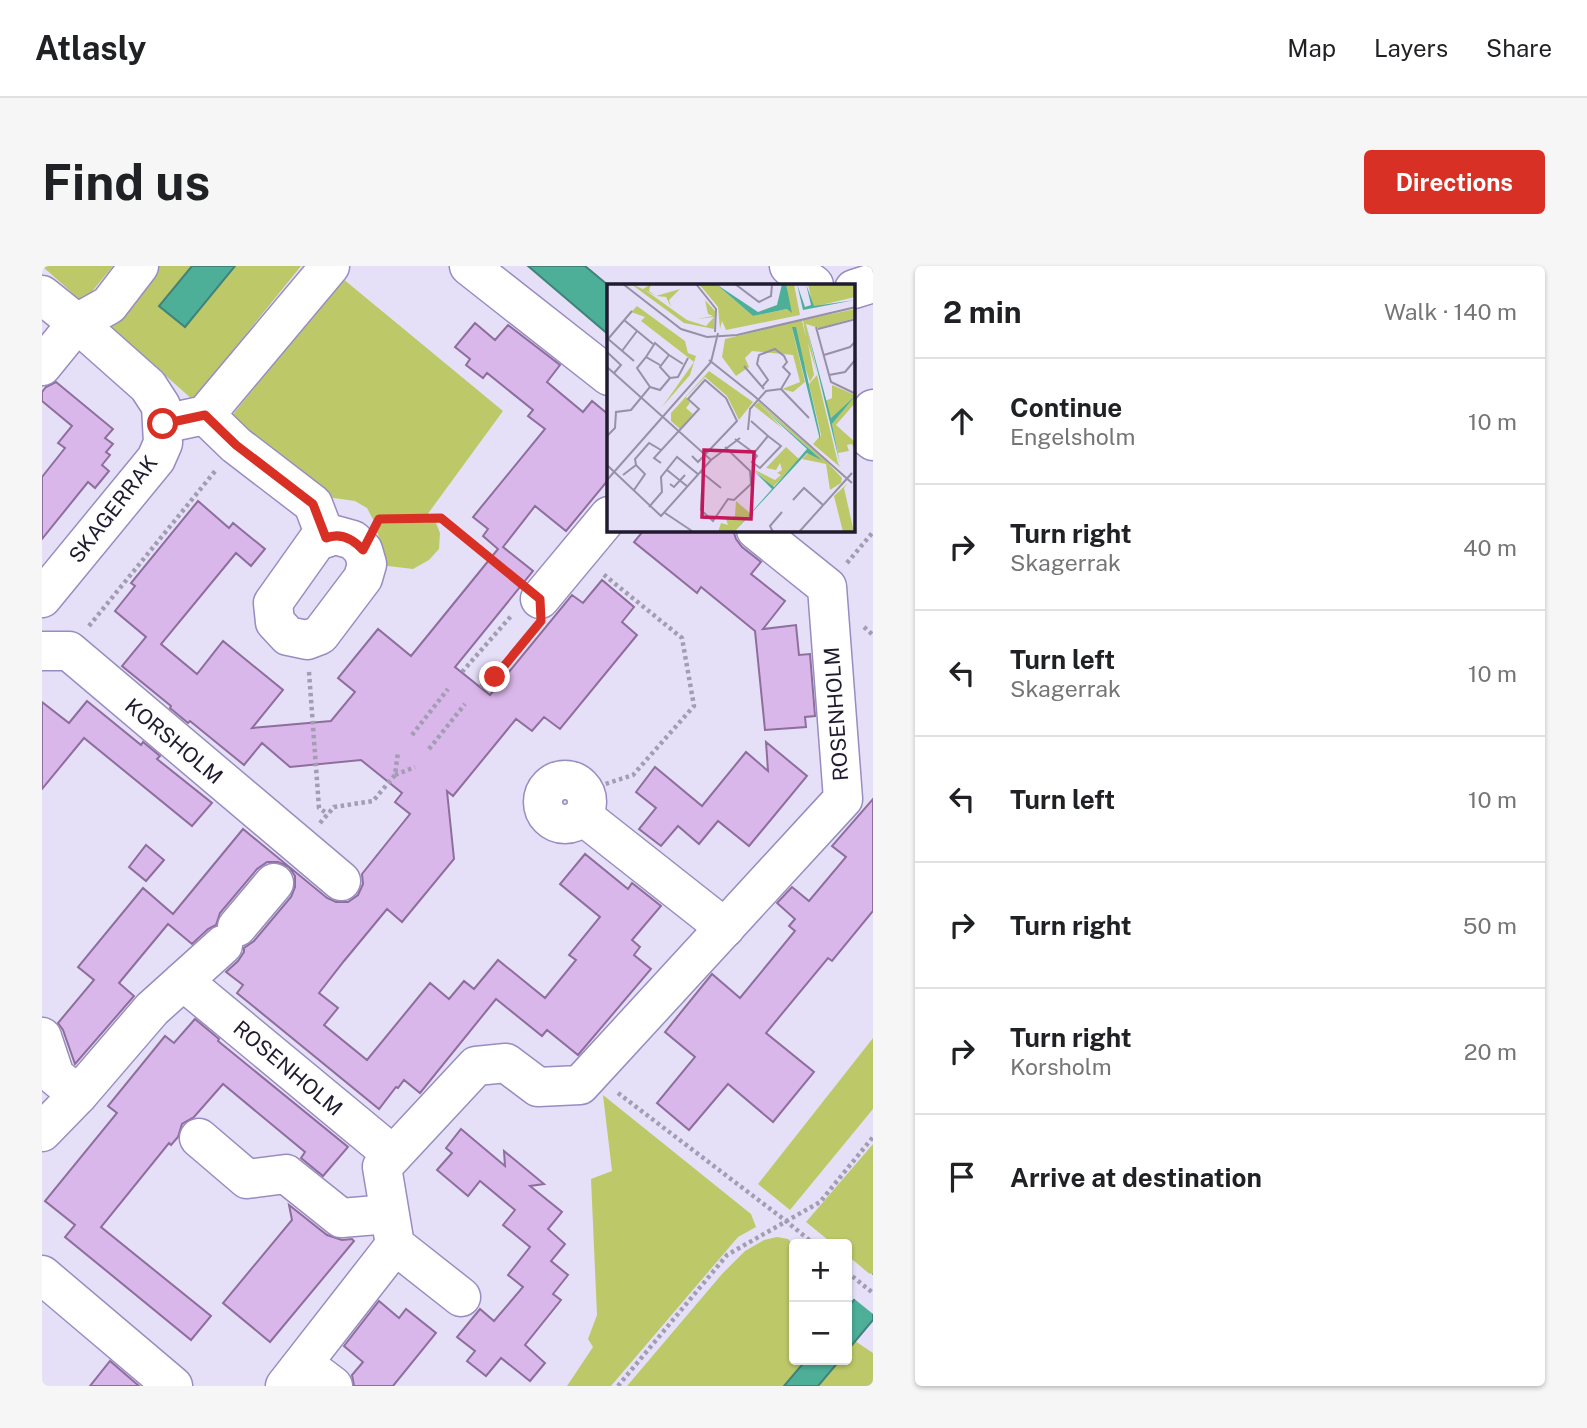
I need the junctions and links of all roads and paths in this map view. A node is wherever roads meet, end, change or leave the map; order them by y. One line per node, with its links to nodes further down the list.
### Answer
1 (139, 266): 9 (street)
2 (330, 266): 13 (street)
3 (469, 266): 11 (street)
4 (789, 266): 6 (street)
5 (873, 283): 7 (street)
6 (813, 284)
7 (856, 288)
8 (42, 295): 9 (street, SKAGERRAK)
9 (77, 323): 10 (street); 14 (street, SKAGERRAK)
10 (42, 366)
11 (607, 374)
12 (873, 409): 15 (street)
13 (205, 415): 14 (street); 16 (street)
14 (163, 424): 24 (street, SKAGERRAK)
15 (873, 441)
16 (236, 445): 20 (street); 27 (path)
17 (607, 518): 22 (street)
18 (873, 531): 23 (path)
19 (758, 532): 23 (street)
20 (326, 538): 21 (street); 26 (street)
21 (363, 550): 25 (path); 26 (street)
22 (577, 554): 25 (street); 37 (path)
23 (827, 587): 42 (street, ROSENHOLM)
24 (42, 598)
25 (540, 599): 28 (path); 29 (path)
26 (307, 640): 38 (path)
27 (55, 651): 39 (street, KORSHOLM)
28 (462, 672)
29 (480, 687)
30 (448, 690): 32 (path)
31 (465, 704): 33 (path)
32 (412, 735)
33 (429, 749)
34 (398, 752): 36 (path)
35 (415, 767): 36 (path)
36 (395, 775): 38 (path)
37 (584, 803): 42 (street)
38 (328, 814): 39 (path)
39 (300, 847): 40 (street, KORSHOLM)
40 (341, 881)
41 (274, 883): 43 (street)
42 (725, 928): 45 (street, ROSENHOLM)
43 (183, 981): 46 (street); 50 (street, ROSENHOLM)
44 (42, 1037): 46 (street)
45 (592, 1072): 50 (street, ROSENHOLM); 51 (path)
46 (78, 1095): 47 (street)
47 (42, 1132)
48 (873, 1137): 51 (path)
49 (200, 1138): 52 (street)
50 (393, 1155): 52 (street, ROSENHOLM)
51 (786, 1221): 53 (path); 60 (path)
52 (392, 1229): 57 (street); 58 (street)
53 (808, 1239)
54 (42, 1275): 59 (street)
55 (852, 1276): 56 (path)
56 (873, 1293)
57 (461, 1297)
58 (307, 1379)
59 (173, 1386)
60 (618, 1386)

